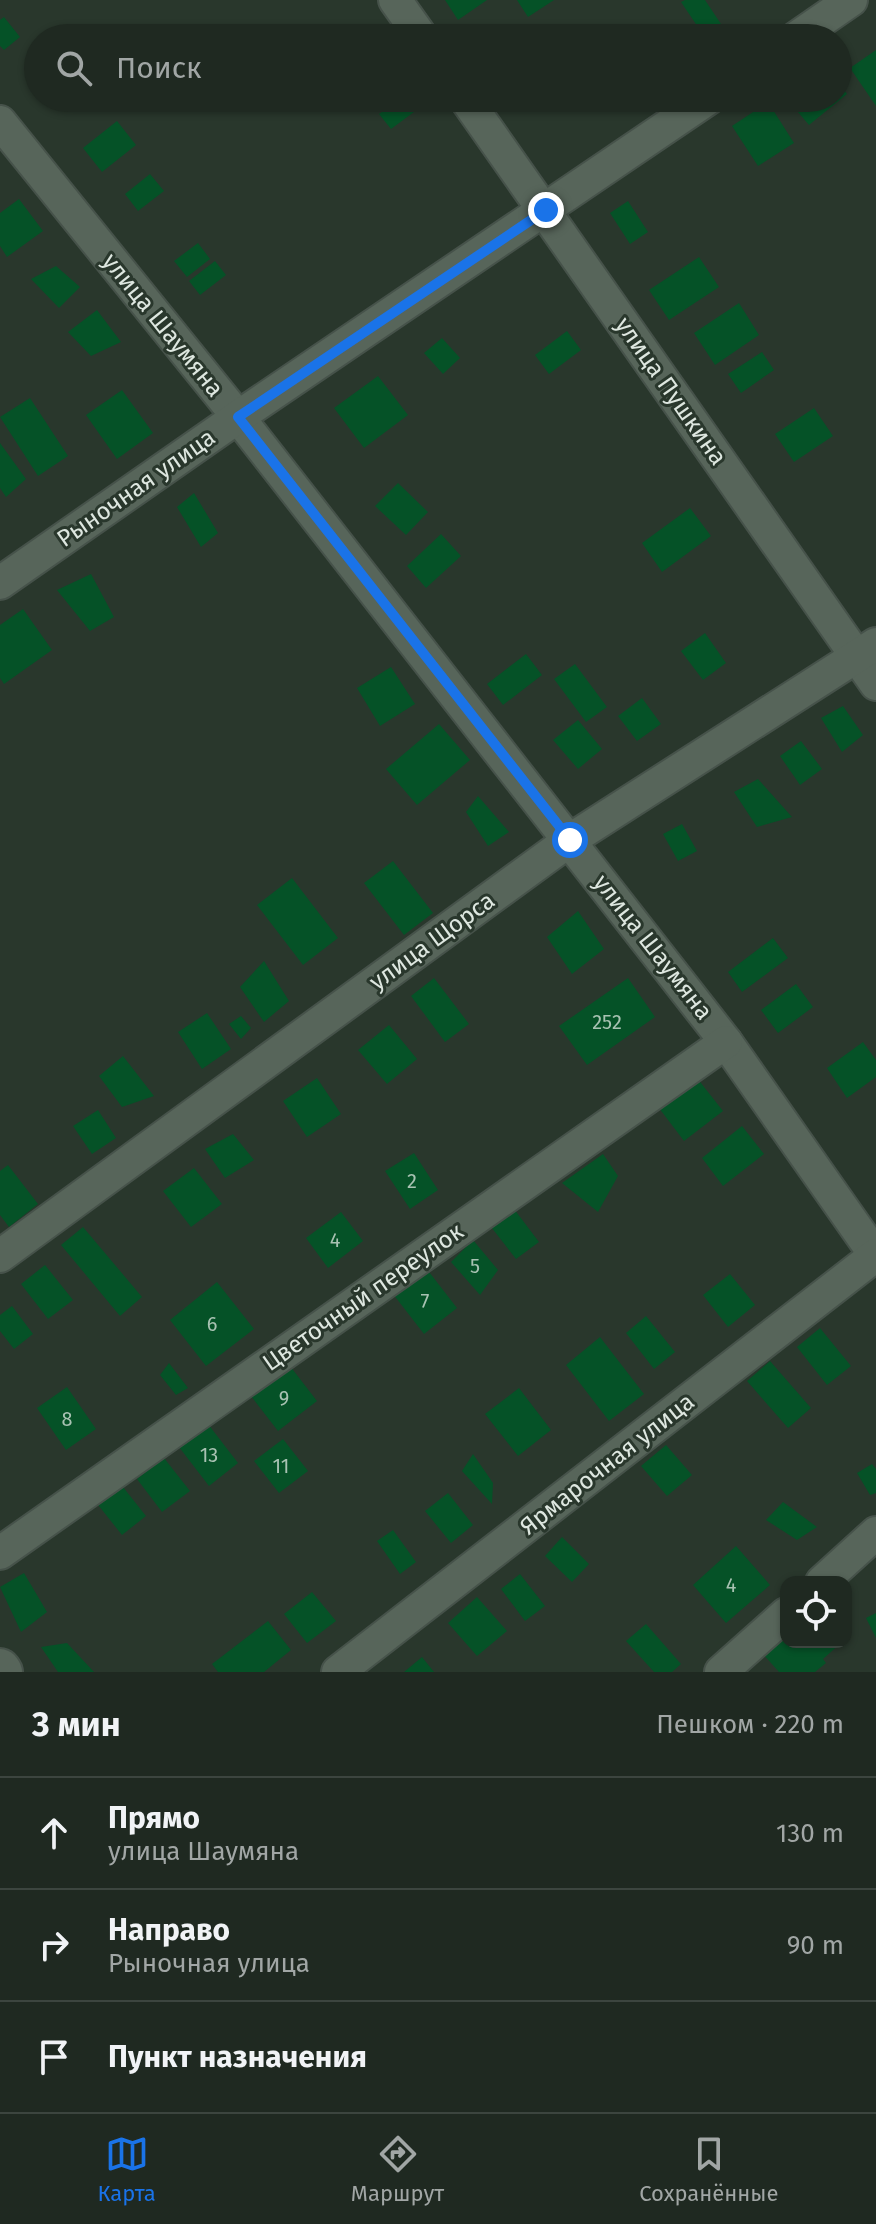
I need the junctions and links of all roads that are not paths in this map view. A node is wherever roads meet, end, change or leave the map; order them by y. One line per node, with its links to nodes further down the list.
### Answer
1 (395, 0): 3 (street)
2 (851, 0): 4 (street)
3 (412, 24)
4 (816, 24)
5 (475, 112): 8 (street, улица Пушкина)
6 (689, 112): 8 (street, Рыночная улица)
7 (0, 122): 9 (street, улица Шаумяна)
8 (546, 210): 9 (street, Рыночная улица); 11 (street, улица Пушкина)
9 (238, 417): 10 (street, Рыночная улица); 13 (street, улица Шаумяна)
10 (0, 583)
11 (866, 651): 12 (street, улица Пушкина); 13 (street, улица Щорса)
12 (876, 684)
13 (570, 840): 14 (street, улица Шаумяна); 15 (street, улица Щорса)
14 (726, 1042): 16 (street, улица Шаумяна); 18 (street, Цветочный переулок)
15 (0, 1256)
16 (876, 1256): 21 (street, Ярмарочная улица)
17 (876, 1533): 19 (street)
18 (0, 1553)
19 (829, 1576)
20 (780, 1619): 22 (street)
21 (338, 1672)
22 (721, 1672)

